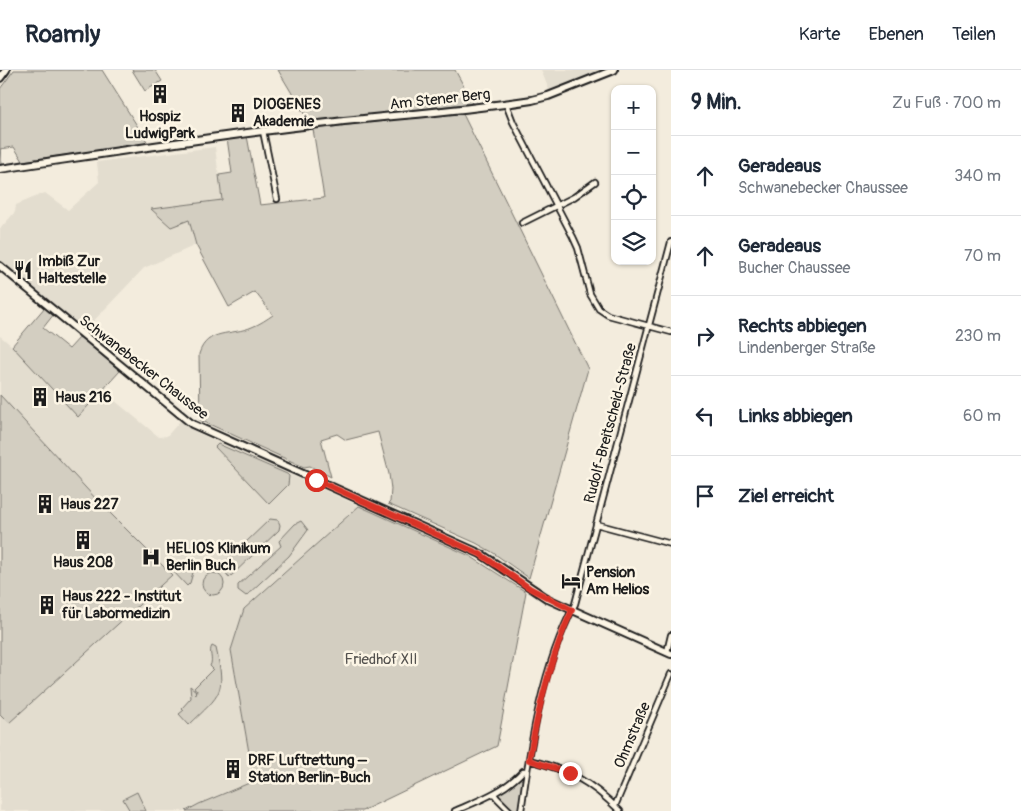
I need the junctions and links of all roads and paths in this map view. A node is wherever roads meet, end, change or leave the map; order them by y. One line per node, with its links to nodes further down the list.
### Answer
1 (6, 70): 3 (main road)
2 (614, 70): 4 (main road, Am Stener Berg)
3 (0, 78)
4 (506, 104): 5 (main road, Am Stener Berg); 9 (street)
5 (263, 131): 6 (main road, Am Stener Berg); 8 (street)
6 (0, 169)
7 (595, 182): 9 (street)
8 (276, 199)
9 (557, 206): 10 (street); 13 (street)
10 (522, 223)
11 (671, 242): 13 (street, Rudolf-Breitscheid-Straße)
12 (0, 266): 17 (main road, Schwanebecker Chaussee)
13 (649, 326): 14 (street); 15 (street, Rudolf-Breitscheid-Straße)
14 (671, 332)
15 (596, 524): 16 (street); 17 (street, Rudolf-Breitscheid-Straße)
16 (671, 544)
17 (572, 610): 19 (main road, Schwanebecker Chaussee); 21 (street, Rudolf-Breitscheid-Straße)
18 (671, 635): 19 (street)
19 (669, 653)
20 (671, 674): 24 (street, Ohmstraße)
21 (529, 760): 22 (street, Rudolf-Breitscheid-Straße); 24 (street)
22 (527, 772): 23 (street); 27 (street, Rudolf-Breitscheid-Straße)
23 (494, 794): 25 (street); 26 (street)
24 (615, 806): 28 (street)
25 (455, 811)
26 (510, 811)
27 (521, 811)
28 (620, 811)

